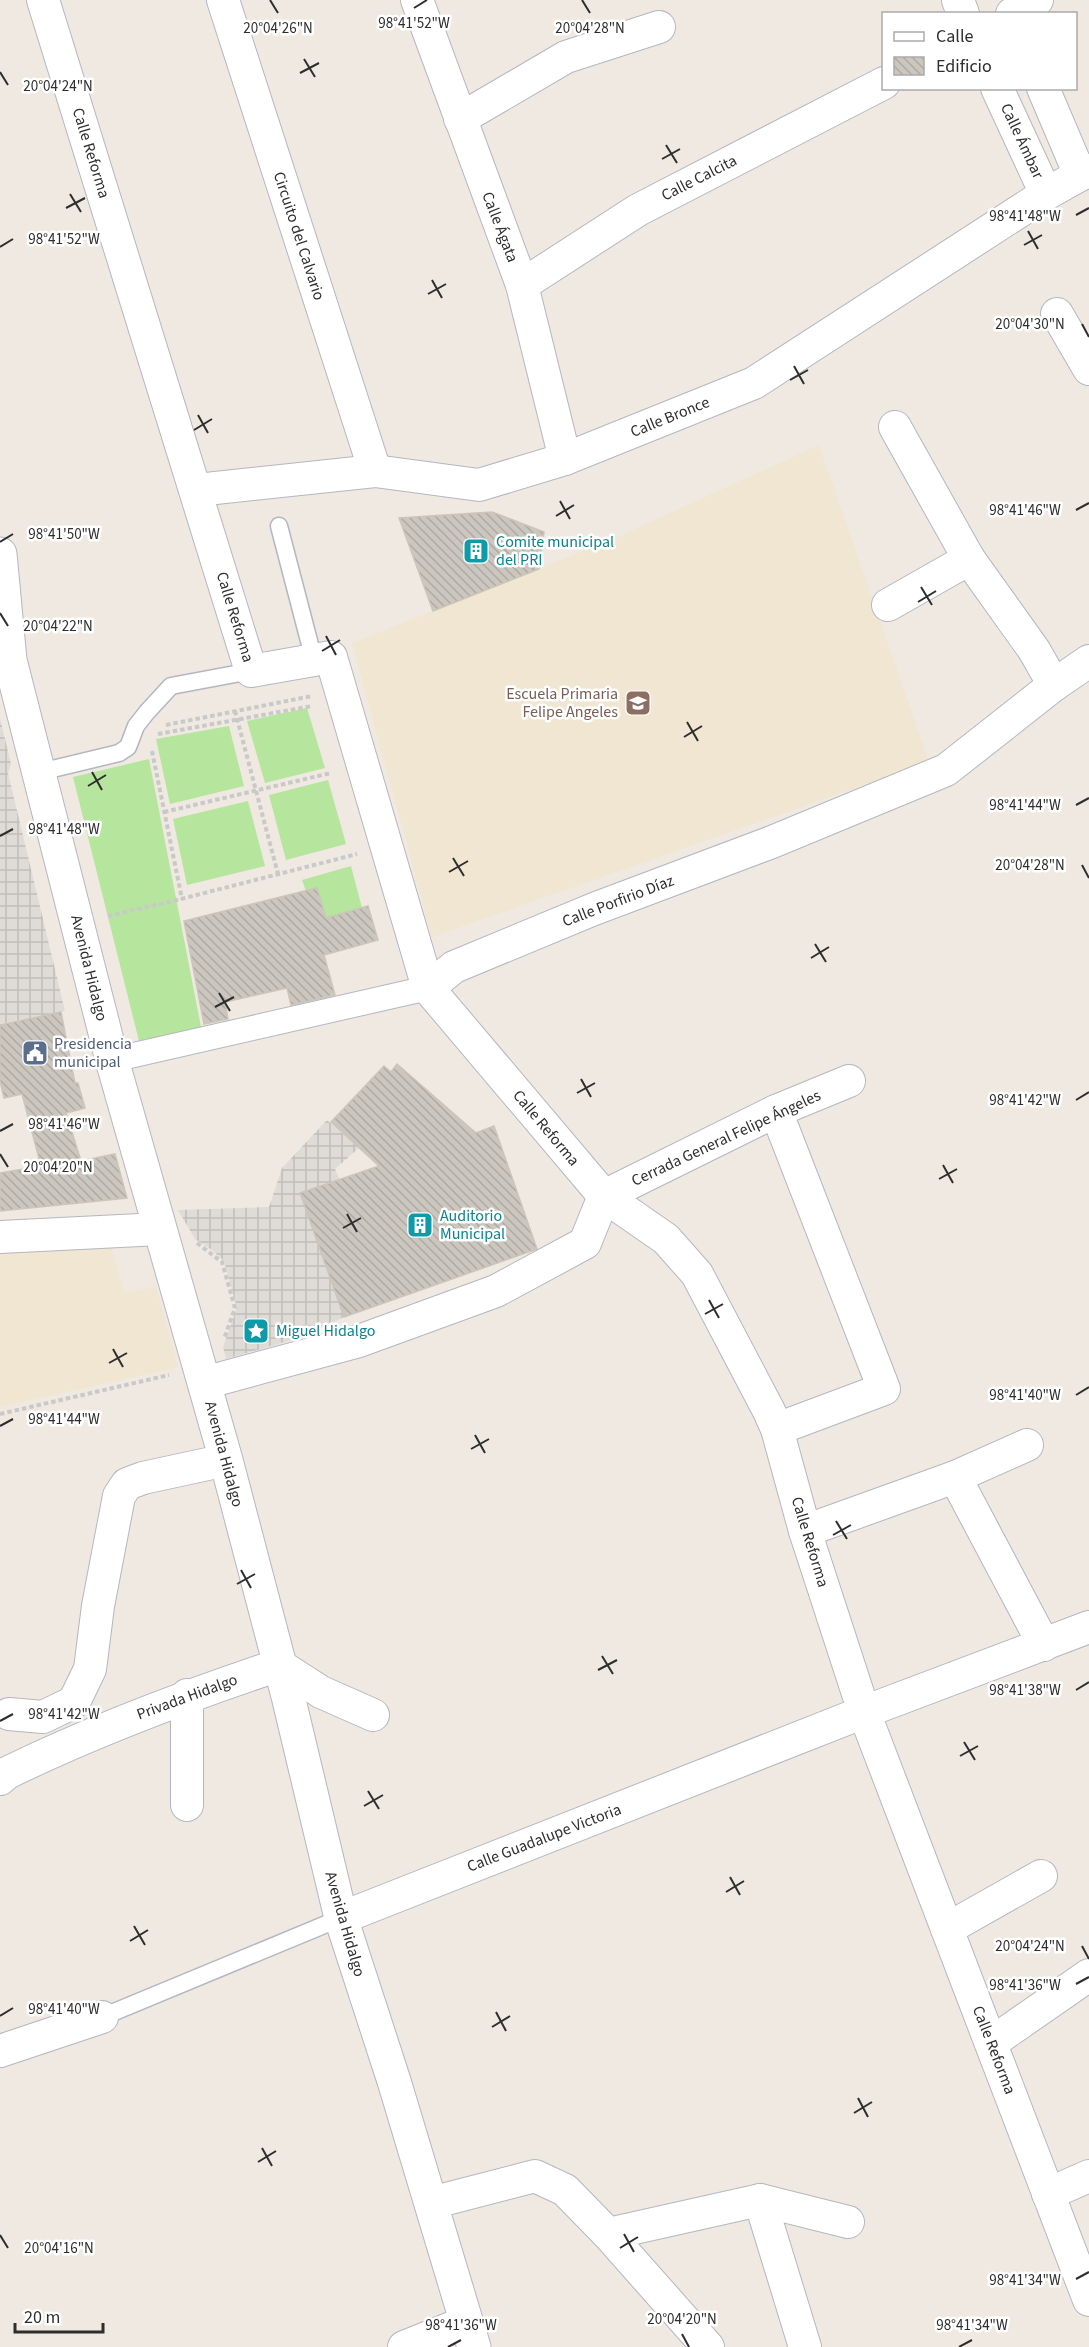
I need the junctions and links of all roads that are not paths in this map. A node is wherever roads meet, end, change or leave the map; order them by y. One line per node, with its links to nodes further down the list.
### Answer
1 (223, 0): 18 (street, Circuito del Calvario)
2 (417, 0): 10 (street, Calle Ágata)
3 (1037, 0): 5 (street)
4 (46, 1): 19 (street, Calle Reforma)
5 (1015, 12)
6 (659, 27): 10 (street)
7 (882, 84): 13 (street, Calle Calcita)
8 (998, 90): 12 (street, Calle Ámbar)
9 (1043, 90): 11 (street)
10 (460, 119): 13 (street, Calle Ágata)
11 (1084, 173): 12 (street, Calle Bronce)
12 (1046, 194): 17 (street, Calle Bronce)
13 (522, 285): 17 (street, Calle Ágata)
14 (1057, 314): 15 (street)
15 (1089, 369)
16 (895, 427): 22 (street)
17 (565, 459): 18 (street, Calle Bronce)
18 (375, 471): 19 (street, Calle Bronce)
19 (197, 490): 26 (street, Calle Reforma)
20 (279, 526): 24 (lane)
21 (0, 554): 28 (street, Avenida Hidalgo)
22 (969, 559): 23 (street); 27 (street)
23 (888, 605)
24 (314, 660): 26 (street, Calle Reforma); 29 (street, Calle Reforma)
25 (1089, 661): 27 (street, Calle Porfirio Díaz)
26 (251, 671): 28 (lane)
27 (1054, 685): 29 (street, Calle Porfirio Díaz)
28 (40, 772): 30 (street, Avenida Hidalgo)
29 (428, 988): 30 (street, Calle Porfirio Díaz); 33 (street, Calle Reforma)
30 (112, 1060): 34 (street, Avenida Hidalgo)
31 (849, 1081): 32 (street, Cerrada General Felipe Ángeles)
32 (776, 1112): 33 (street, Cerrada General Felipe Ángeles); 37 (street)
33 (604, 1196): 36 (street); 37 (street, Calle Reforma)
34 (160, 1229): 35 (street); 36 (street, Avenida Hidalgo)
35 (0, 1237)
36 (202, 1376): 39 (street, Avenida Hidalgo)
37 (777, 1429): 41 (street, Calle Reforma)
38 (1027, 1445): 40 (street)
39 (226, 1460): 44 (street, Avenida Hidalgo); 47 (street)
40 (955, 1477): 41 (street); 43 (street)
41 (805, 1531): 46 (street, Calle Reforma)
42 (1089, 1627): 43 (street, Calle Guadalupe Victoria)
43 (1044, 1645): 46 (street, Calle Guadalupe Victoria)
44 (279, 1665): 45 (street, Privada Hidalgo); 48 (street); 52 (street, Avenida Hidalgo)
45 (187, 1695): 49 (street, Privada Hidalgo); 50 (street)
46 (864, 1712): 52 (street, Calle Guadalupe Victoria); 53 (street, Calle Reforma)
47 (9, 1714)
48 (373, 1715)
49 (0, 1779)
50 (187, 1805)
51 (1041, 1876): 53 (street)
52 (340, 1918): 55 (lane, Calle Guadalupe Victoria); 61 (street, Avenida Hidalgo)
53 (947, 1929): 56 (street, Calle Reforma)
54 (1089, 1975): 56 (street)
55 (102, 2017): 57 (street, Calle Guadalupe Victoria)
56 (991, 2043): 59 (street, Calle Reforma)
57 (0, 2051)
58 (1089, 2176): 59 (street)
59 (1048, 2194): 64 (street, Calle Reforma)
60 (760, 2200): 62 (street); 63 (street); 68 (street)
61 (431, 2204): 63 (street); 65 (street, Avenida Hidalgo)
62 (848, 2222)
63 (608, 2234): 67 (street)
64 (1089, 2300)
65 (470, 2335): 66 (street)
66 (404, 2347)
67 (708, 2347)
68 (805, 2347)

